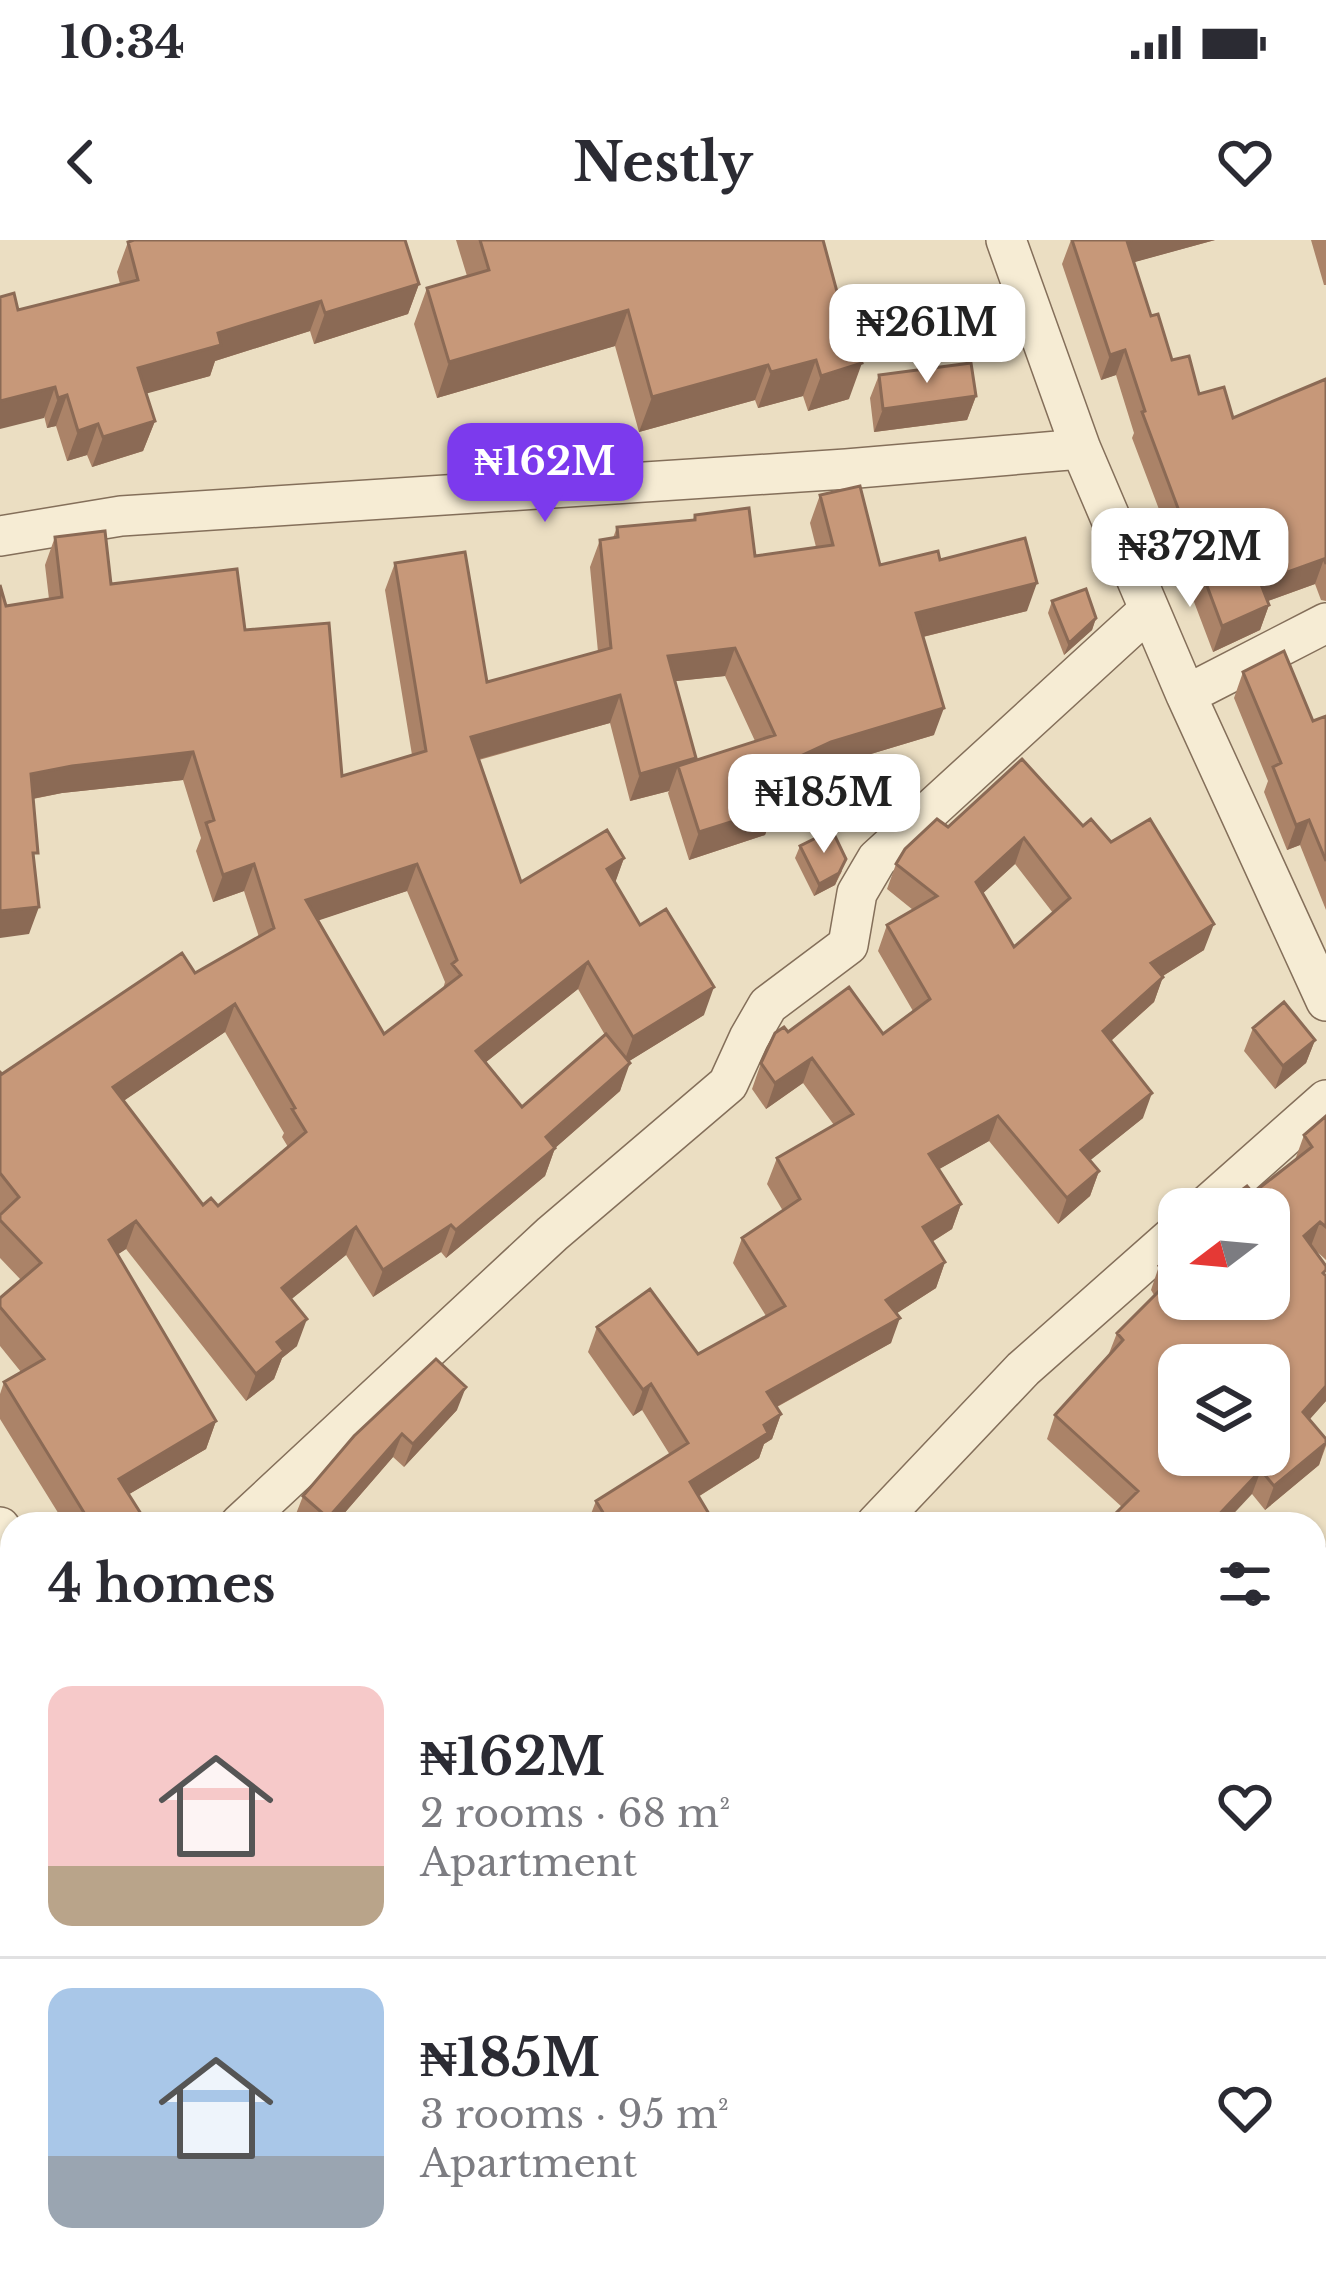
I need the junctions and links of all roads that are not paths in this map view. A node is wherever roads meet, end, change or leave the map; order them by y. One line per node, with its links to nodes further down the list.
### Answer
1 (1006, 240): 2 (street)
2 (1081, 449): 3 (street); 4 (street)
3 (0, 536)
4 (1149, 610): 6 (street); 11 (street)
5 (1326, 623): 6 (street)
6 (1186, 695): 7 (street)
7 (1326, 1001)
8 (1326, 1100): 9 (street)
9 (1227, 1188)
10 (1158, 1250): 12 (street)
11 (252, 1512)
12 (887, 1512)

